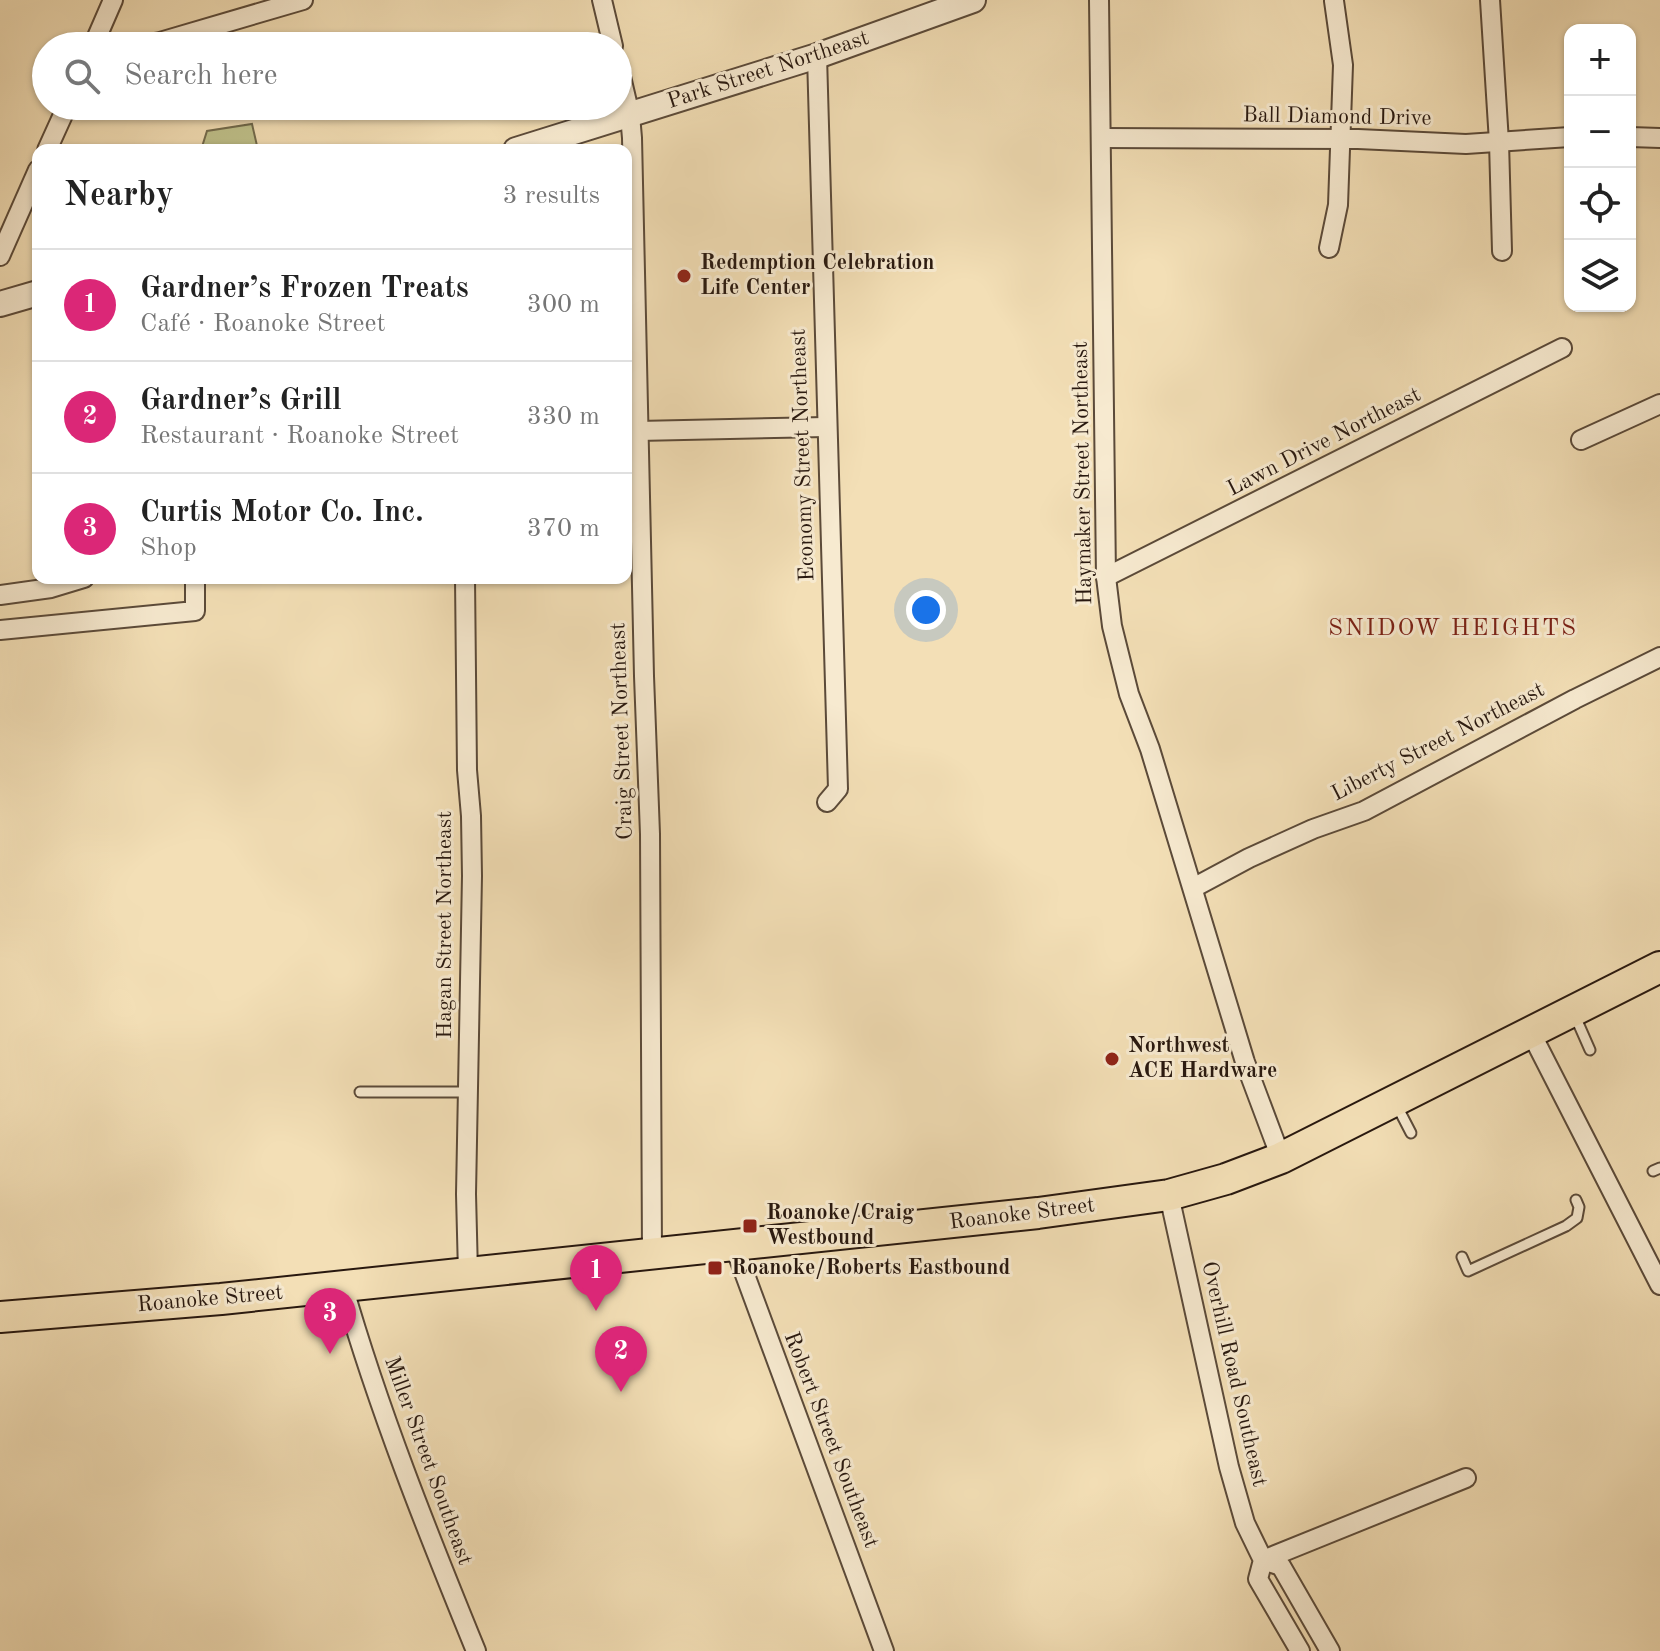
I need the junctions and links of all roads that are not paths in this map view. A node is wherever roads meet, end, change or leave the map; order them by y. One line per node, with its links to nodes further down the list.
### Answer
1 (303, 0): 9 (street)
2 (602, 0): 10 (street)
3 (973, 0): 11 (street, Park Street Northeast)
4 (1099, 0): 18 (street, Haymaker Street Northeast)
5 (1490, 0): 21 (street)
6 (1334, 1): 20 (street)
7 (108, 2): 8 (street)
8 (98, 32)
9 (194, 32)
10 (610, 32)
11 (817, 56): 12 (street, Park Street Northeast); 34 (street, Economy Street Northeast)
12 (632, 114)
13 (61, 120): 22 (street)
14 (614, 120): 23 (street, Park Street Northeast)
15 (630, 120): 24 (street, Craig Street Northeast)
16 (1564, 137): 21 (street, Ball Diamond Drive)
17 (1636, 137): 19 (street)
18 (1103, 138): 20 (street, Ball Diamond Drive); 37 (street, Haymaker Street Northeast)
19 (1660, 138)
20 (1339, 140): 21 (street, Ball Diamond Drive); 27 (street)
21 (1499, 142): 28 (street)
22 (50, 144)
23 (536, 144)
24 (631, 144)
25 (32, 184): 29 (street)
26 (632, 194): 35 (street, Craig Street Northeast)
27 (1329, 248)
28 (1502, 251)
29 (0, 256)
30 (32, 295): 31 (street)
31 (0, 304)
32 (1562, 348): 37 (street, Lawn Drive Northeast)
33 (1660, 404): 36 (street)
34 (826, 427): 35 (street); 44 (street, Economy Street Northeast)
35 (638, 431): 58 (street, Craig Street Northeast)
36 (1581, 440)
37 (1106, 577): 45 (street, Haymaker Street Northeast)
38 (64, 584): 41 (street)
39 (195, 584): 42 (street)
40 (465, 584): 51 (street, Hagan Street Northeast)
41 (0, 595)
42 (0, 630)
43 (1660, 657): 45 (street, Liberty Street Northeast)
44 (827, 802)
45 (1193, 888): 54 (street, Haymaker Street Northeast)
46 (1660, 967): 47 (main road, Roanoke Street)
47 (1572, 1012): 48 (main road, Roanoke Street); 49 (lane)
48 (1531, 1033): 52 (main road, Roanoke Street); 61 (street)
49 (1590, 1050)
50 (360, 1092): 51 (lane)
51 (467, 1092): 60 (street, Hagan Street Northeast)
52 (1395, 1101): 53 (lane); 54 (main road, Roanoke Street)
53 (1411, 1133)
54 (1281, 1158): 55 (main road, Roanoke Street)
55 (1169, 1195): 57 (main road, Roanoke Street); 65 (street, Overhill Road Southeast)
56 (1576, 1200): 59 (lane)
57 (734, 1245): 58 (main road, Roanoke Street); 67 (street, Robert Street Southeast)
58 (652, 1254): 60 (main road, Roanoke Street)
59 (1462, 1257)
60 (468, 1273): 62 (main road, Roanoke Street)
61 (1660, 1285)
62 (343, 1286): 63 (main road, Roanoke Street); 66 (street, Miller Street Southeast)
63 (0, 1317)
64 (1466, 1478): 65 (street)
65 (1263, 1560): 68 (street, Overhill Road Southeast); 69 (street, Overhill Road Southeast)
66 (476, 1651)
67 (884, 1651)
68 (1300, 1651)
69 (1330, 1651)

